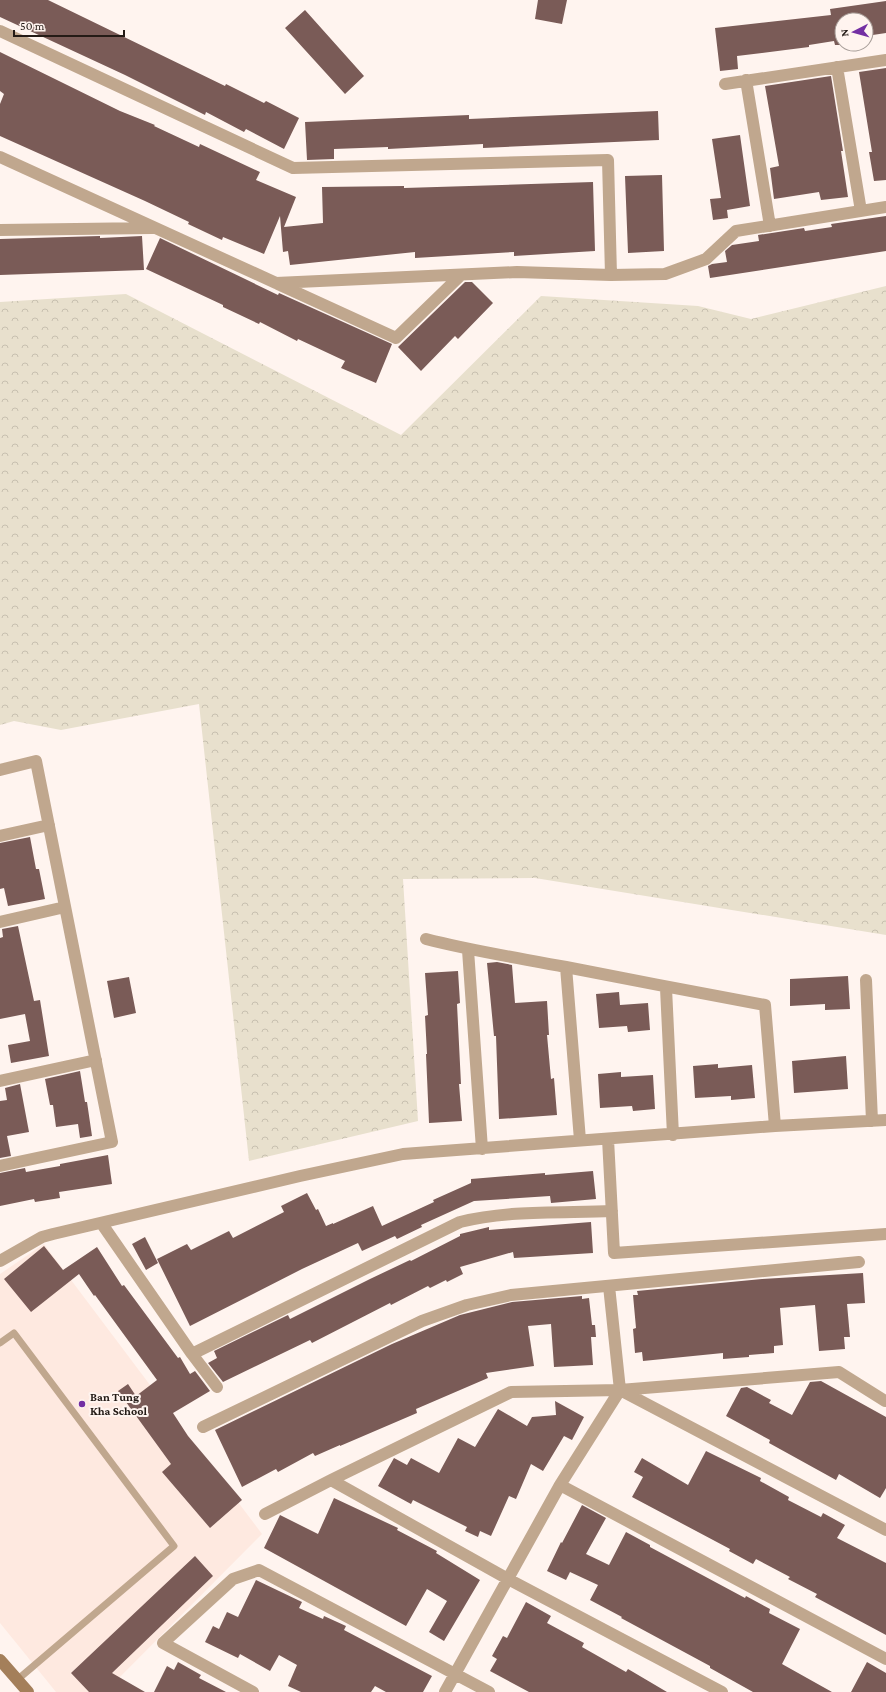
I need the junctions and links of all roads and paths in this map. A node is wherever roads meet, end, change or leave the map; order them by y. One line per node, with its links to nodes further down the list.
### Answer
1 (0, 31): 13 (street)
2 (886, 60): 3 (street)
3 (837, 67): 4 (street); 8 (street)
4 (746, 80): 5 (street); 9 (street)
5 (725, 84)
6 (0, 157): 10 (street)
7 (886, 207): 8 (street)
8 (861, 211): 9 (street)
9 (770, 226): 13 (street)
10 (154, 228): 11 (street); 14 (street)
11 (0, 230)
12 (460, 274): 13 (street); 14 (street); 14 (street)
13 (611, 275)
14 (276, 283)
15 (0, 770): 16 (street)
16 (49, 825): 17 (street); 18 (street)
17 (0, 836)
18 (65, 907): 19 (street); 25 (street)
19 (0, 922)
20 (426, 939): 21 (street)
21 (468, 950): 22 (street); 33 (street)
22 (566, 967): 24 (street); 32 (street)
23 (866, 980): 28 (street)
24 (666, 988): 29 (street); 30 (street)
25 (96, 1060): 26 (street); 34 (street)
26 (0, 1081)
27 (886, 1120): 28 (street)
28 (872, 1121): 29 (street)
29 (775, 1126): 30 (street)
30 (674, 1134): 31 (street)
31 (608, 1139): 32 (street); 35 (street)
32 (580, 1140): 33 (street)
33 (482, 1149): 36 (street)
34 (0, 1166)
35 (612, 1211): 37 (street); 42 (street)
36 (102, 1224): 38 (street); 42 (street)
37 (886, 1234)
38 (0, 1261)
39 (858, 1262): 40 (street)
40 (609, 1286): 44 (street); 46 (street)
41 (0, 1343): 55 (lane)
42 (192, 1354): 43 (street)
43 (217, 1386)
44 (620, 1390): 45 (street); 47 (street); 48 (street); 50 (street)
45 (885, 1401)
46 (203, 1427)
47 (331, 1480): 49 (street); 51 (street)
48 (560, 1485): 51 (street); 52 (street)
49 (264, 1514)
50 (886, 1530)
51 (508, 1579): 54 (street); 60 (street)
52 (886, 1659)
53 (0, 1660): 55 (street)
54 (455, 1674): 57 (street); 58 (street); 59 (street)
55 (17, 1680): 56 (street)
56 (28, 1692)
57 (253, 1692)
58 (445, 1692)
59 (489, 1692)
60 (722, 1692)

